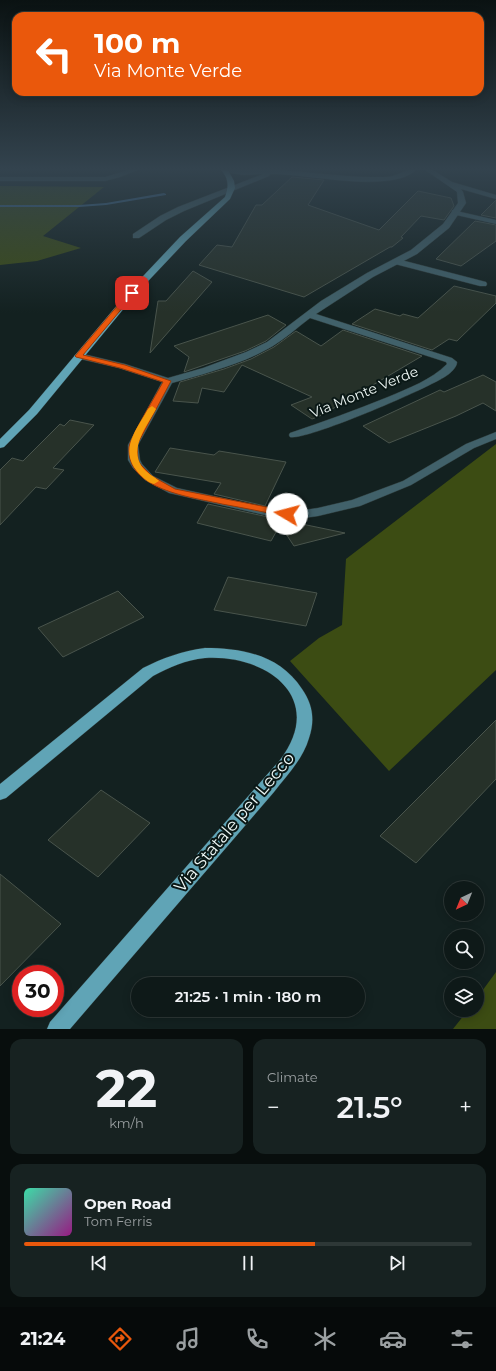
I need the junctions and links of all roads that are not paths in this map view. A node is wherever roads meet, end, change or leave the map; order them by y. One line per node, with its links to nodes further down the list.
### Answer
1 (165, 217): 6 (street)
2 (207, 217): 10 (main road)
3 (452, 217): 7 (street)
4 (476, 217): 5 (street)
5 (496, 222)
6 (136, 236)
7 (398, 262): 8 (street); 9 (street)
8 (483, 284)
9 (308, 314): 11 (street); 13 (street, Via Monte Verde)
10 (79, 356): 11 (street); 14 (main road)
11 (168, 381): 12 (street)
12 (496, 435)
13 (294, 436)
14 (0, 445)
15 (0, 793): 16 (main road, Via Statale per Lecco)
16 (57, 1029)

